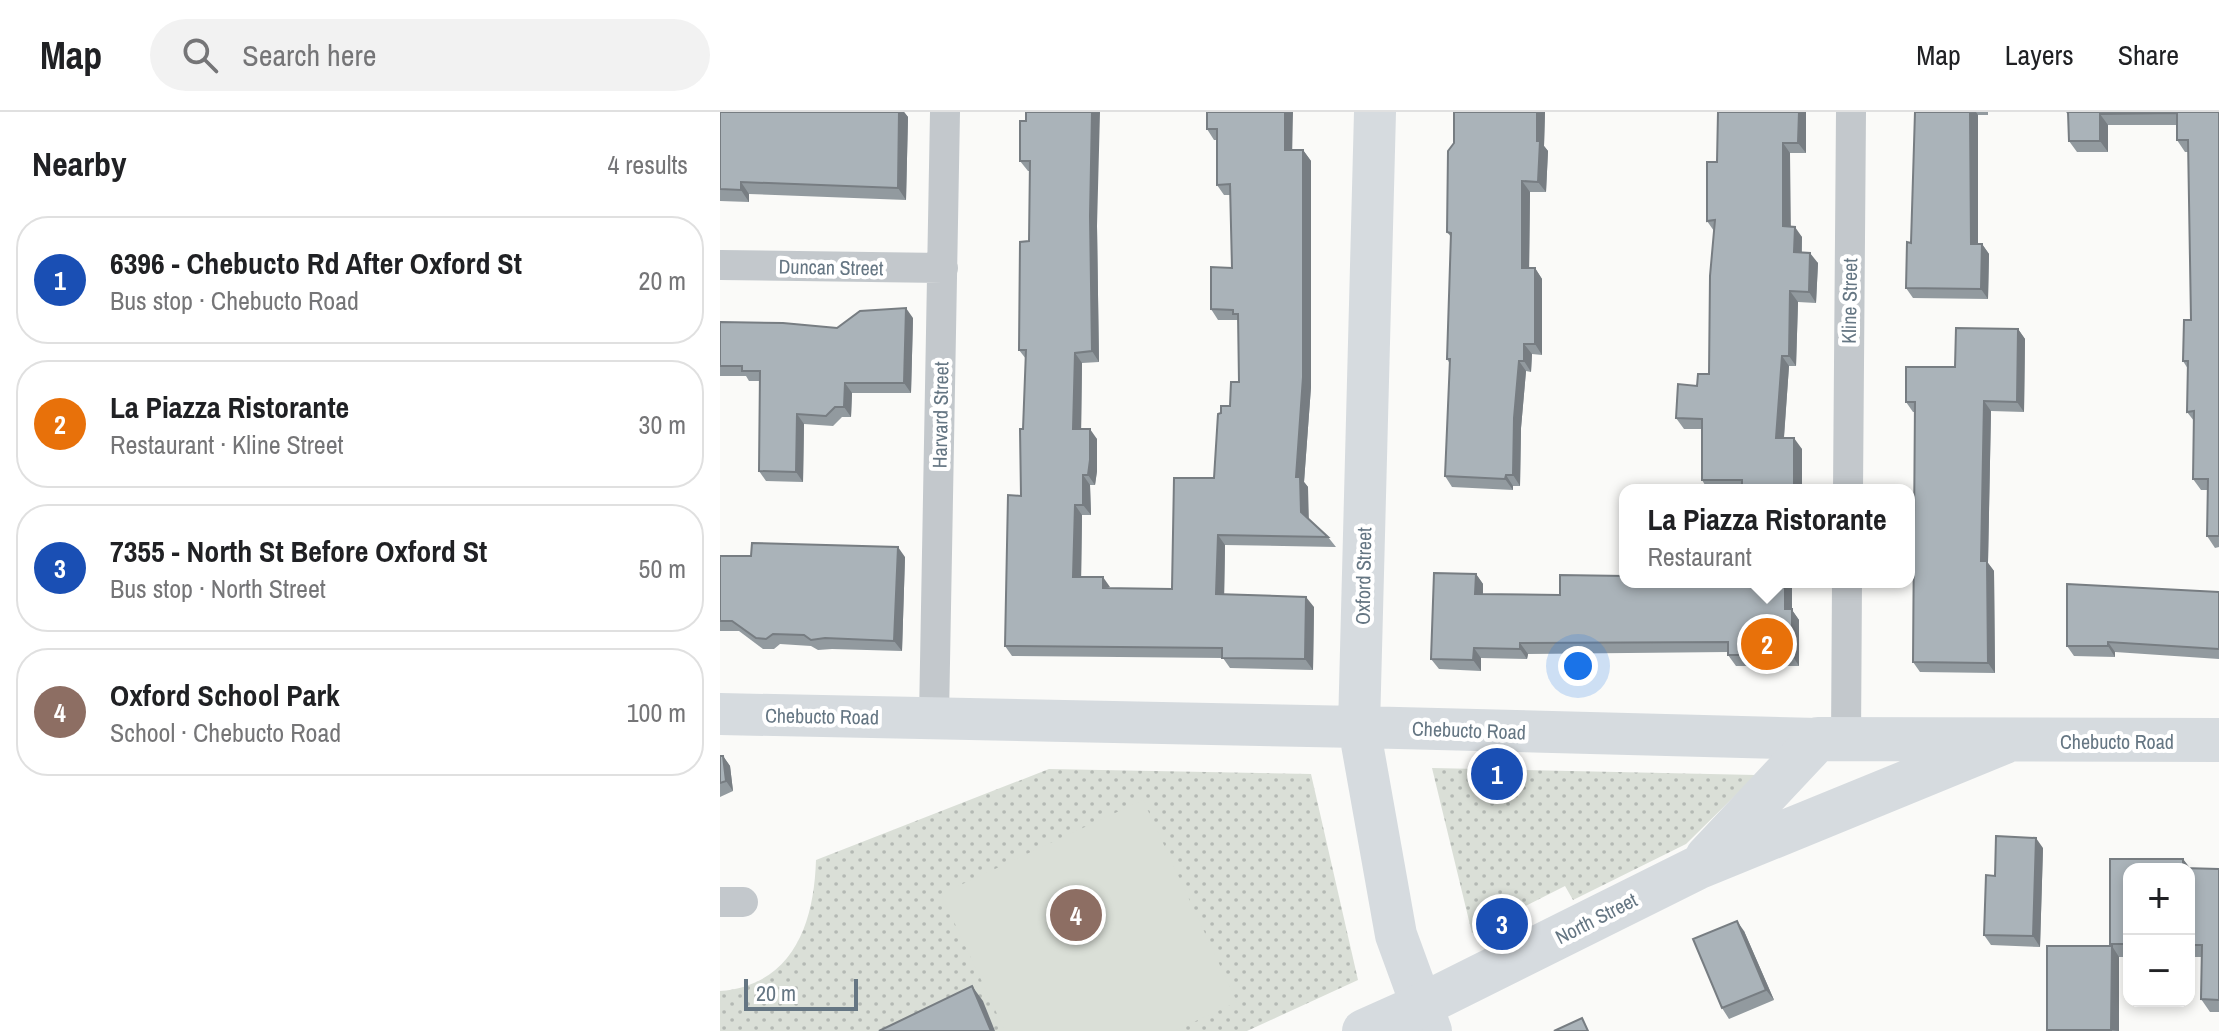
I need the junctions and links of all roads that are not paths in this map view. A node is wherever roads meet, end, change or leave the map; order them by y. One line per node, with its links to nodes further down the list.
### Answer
1 (945, 112): 5 (street, Harvard Street)
2 (1375, 112): 10 (street, Oxford Street)
3 (1851, 112): 6 (street, Kline Street)
4 (720, 265): 5 (street, Duncan Street)
5 (943, 268): 9 (street, Harvard Street)
6 (1848, 484)
7 (1846, 588): 11 (street)
8 (720, 714): 9 (street, Chebucto Road)
9 (934, 718): 10 (street, Chebucto Road)
10 (1359, 727): 11 (street, Chebucto Road); 15 (street, Oxford Street)
11 (1832, 740): 13 (main road, Chebucto Road); 14 (main road, North Street)
12 (2219, 740): 13 (main road, Chebucto Road)
13 (2005, 742): 14 (main road, North Street)
14 (1697, 868): 15 (main road, North Street)
15 (1426, 1018): 16 (main road, North Street)
16 (1364, 1031)

